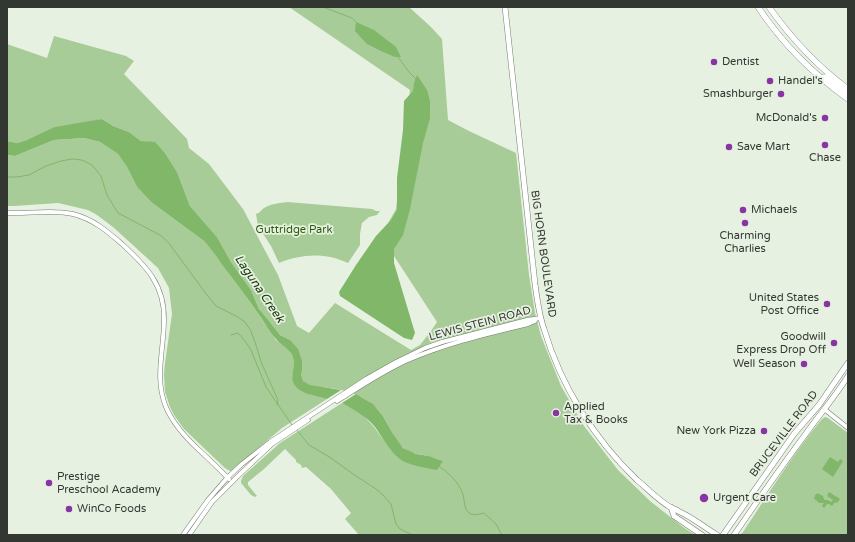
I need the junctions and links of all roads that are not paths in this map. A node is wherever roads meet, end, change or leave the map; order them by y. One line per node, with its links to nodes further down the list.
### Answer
1 (506, 7): 10 (main road, BIG HORN BOULEVARD)
2 (758, 7): 4 (main road)
3 (770, 7): 4 (street); 6 (main road)
4 (762, 14): 5 (main road)
5 (821, 79): 7 (main road); 8 (main road)
6 (848, 89)
7 (848, 94)
8 (848, 99)
9 (7, 213): 16 (street)
10 (541, 318): 15 (street, LEWIS STEIN ROAD); 18 (main road, BIG HORN BOULEVARD)
11 (848, 363): 23 (main road, BRUCEVILLE ROAD)
12 (848, 376): 13 (main road, BRUCEVILLE ROAD)
13 (824, 409): 14 (street); 24 (main road, BRUCEVILLE ROAD)
14 (848, 428)
15 (280, 437): 16 (street, LEWIS STEIN ROAD); 17 (street, LEWIS STEIN ROAD)
16 (227, 478): 17 (street); 19 (street, LEWIS STEIN ROAD)
17 (232, 482): 20 (street, LEWIS STEIN ROAD)
18 (671, 507): 21 (main road, BIG HORN BOULEVARD); 22 (main road, BIG HORN BOULEVARD)
19 (183, 535)
20 (189, 535)
21 (702, 535)
22 (717, 535)
23 (723, 535)
24 (734, 535)

